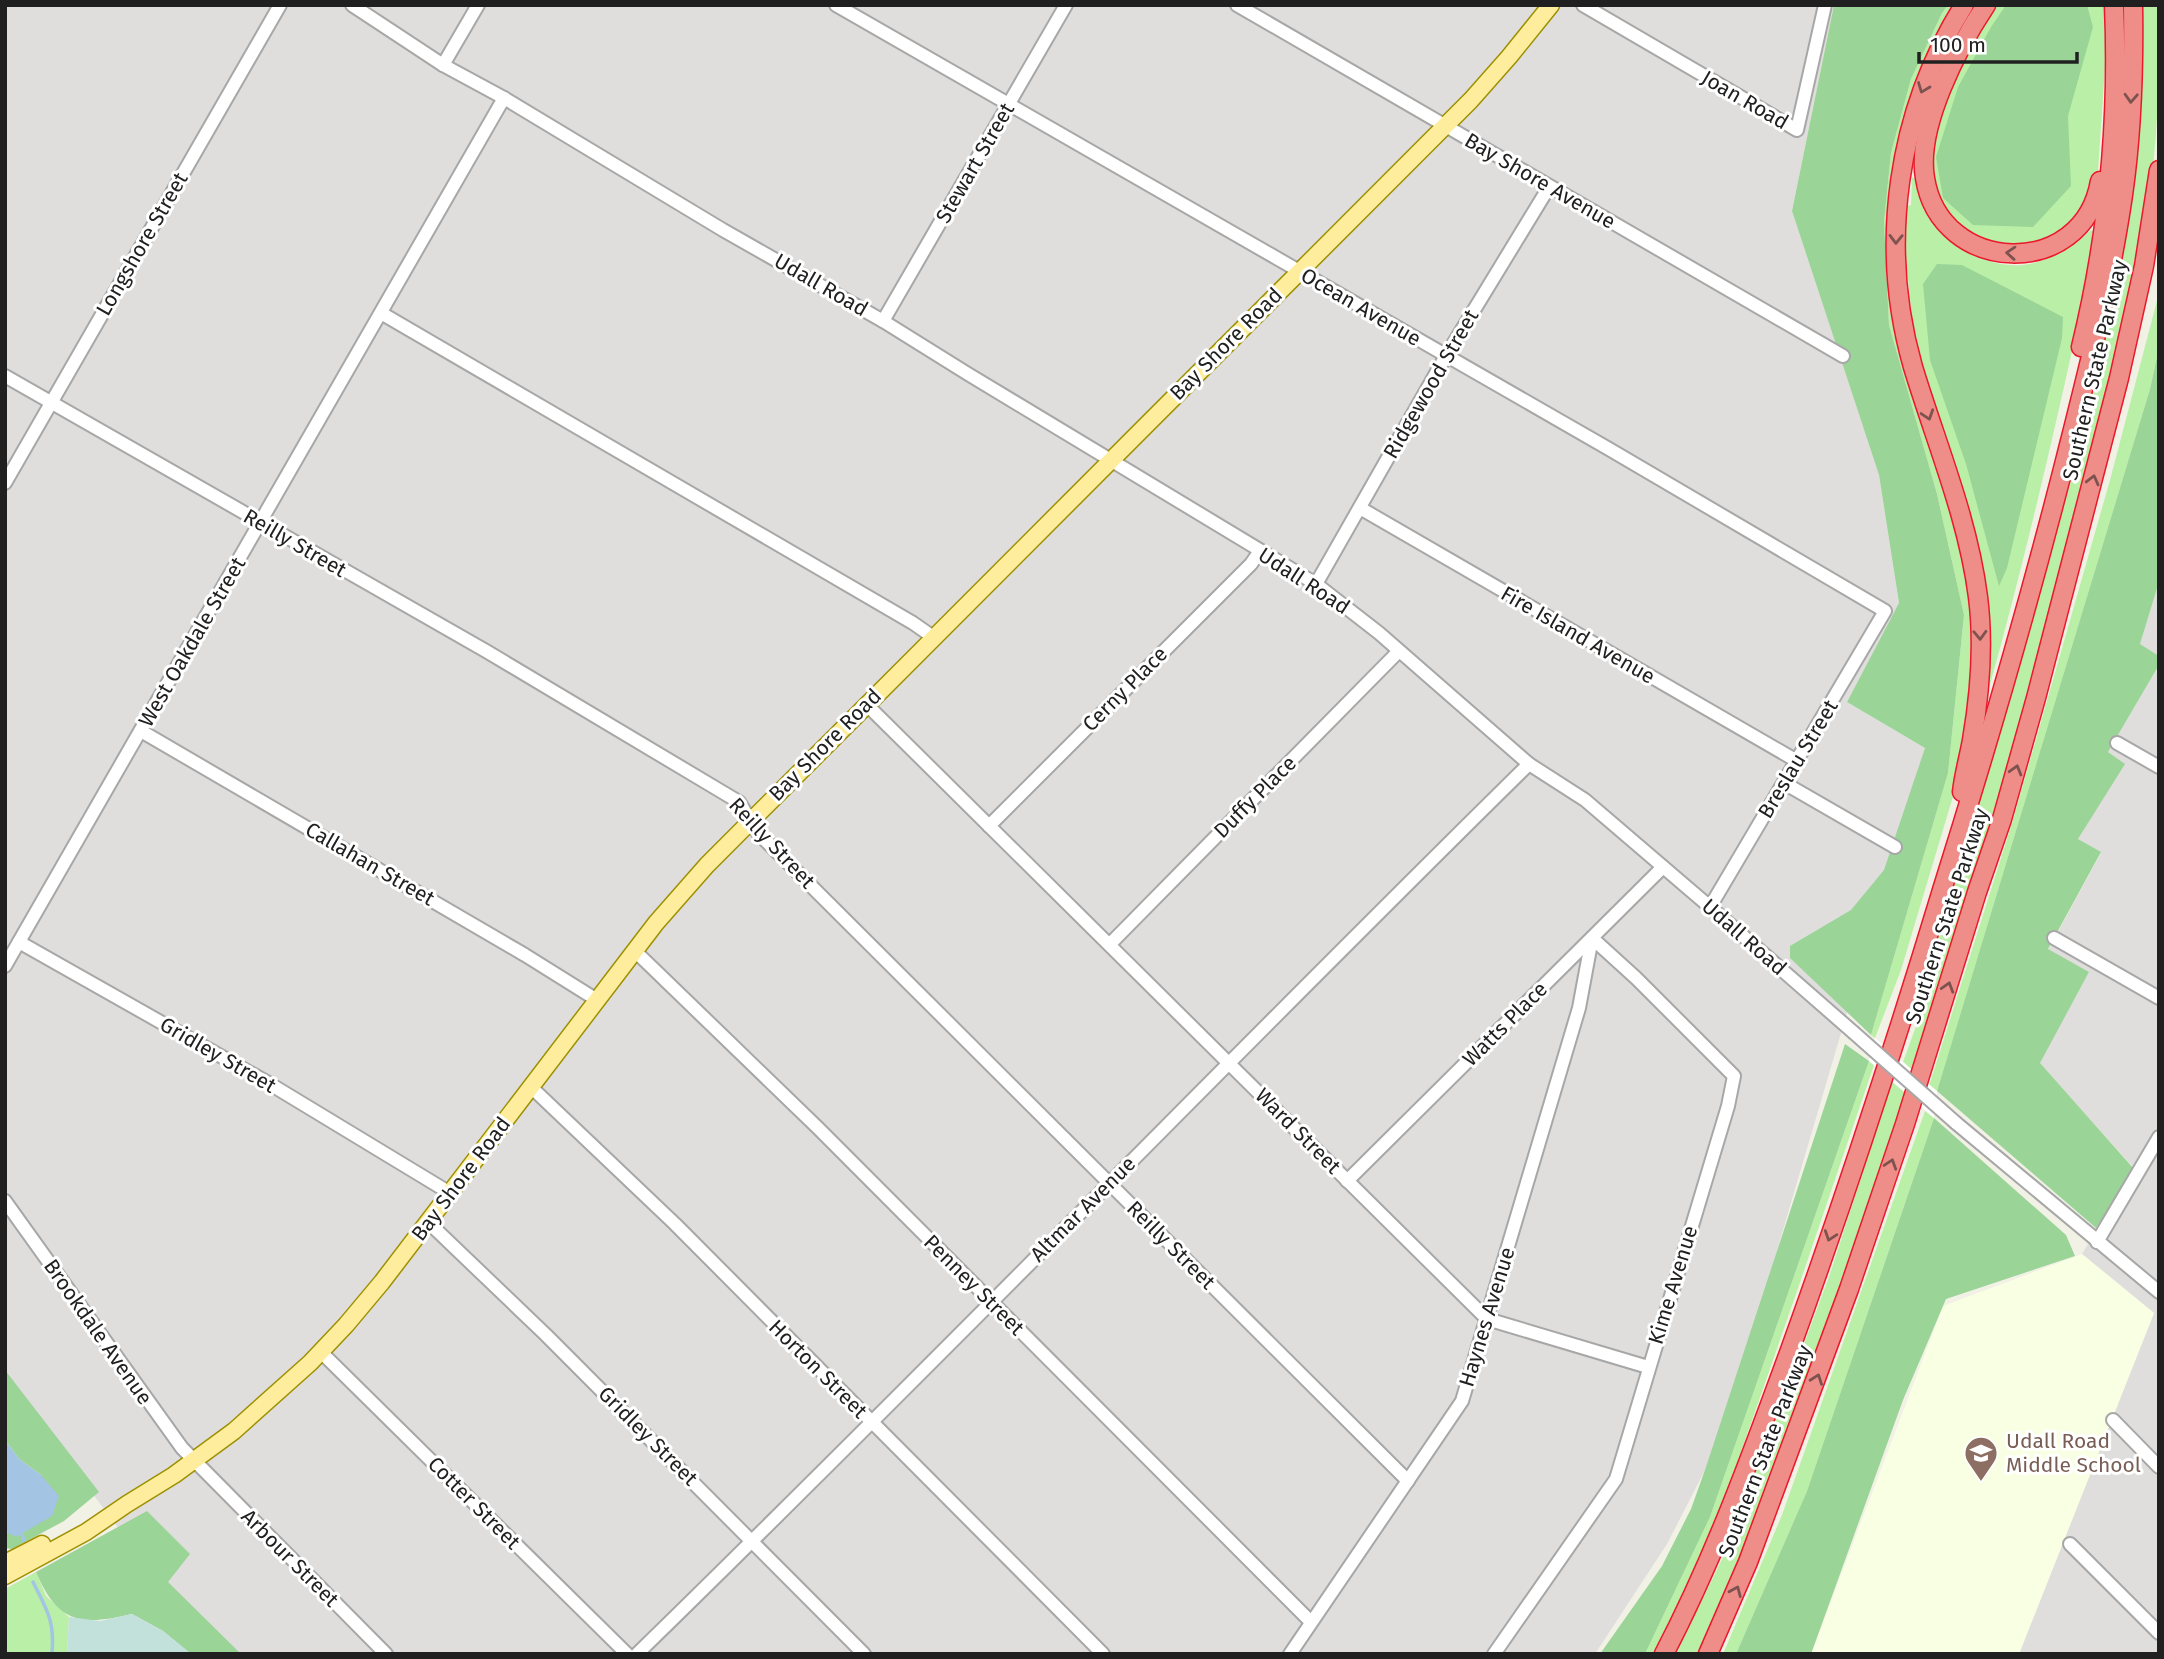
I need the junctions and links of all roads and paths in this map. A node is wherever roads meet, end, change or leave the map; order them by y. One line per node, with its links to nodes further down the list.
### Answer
1 (280, 5): 29 (street, Longshore Street)
2 (352, 5): 15 (street, Udall Road)
3 (478, 5): 15 (street)
4 (836, 5): 17 (street, Ocean Avenue)
5 (1066, 5): 17 (street, Stewart Street)
6 (1237, 5): 18 (street, Bay Shore Avenue)
7 (1551, 5): 18 (main road, Bay Shore Road)
8 (1583, 5): 9 (street, Joan Road)
9 (1825, 5)
10 (1964, 5): 50 (highway, one-way to 50)
11 (1986, 5): 14 (highway, one-way to 11)
12 (2114, 5): 14 (highway, Southern State Parkway)
13 (2133, 5): 42 (highway, Southern State Parkway, one-way to 42)
14 (2115, 37): 42 (highway, Southern State Parkway)
15 (443, 65): 16 (street, Udall Road)
16 (504, 98): 23 (street, West Oakdale Street); 24 (street, Udall Road)
17 (1008, 105): 22 (street, Ocean Avenue); 24 (street, Stewart Street)
18 (1445, 126): 20 (street, Bay Shore Avenue); 22 (main road, Bay Shore Road)
19 (2159, 170): 25 (highway, Southern State Parkway)
20 (1549, 187): 26 (street, Ridgewood Street); 27 (street, Bay Shore Avenue)
21 (2159, 247): 25 (highway)
22 (1299, 271): 26 (street, Ocean Avenue); 30 (main road, Bay Shore Road)
23 (381, 313): 33 (street, West Oakdale Street); 37 (street)
24 (883, 321): 30 (street, Udall Road)
25 (2127, 341): 95 (highway, Southern State Parkway, one-way to 25)
26 (1446, 356): 32 (street, Ridgewood Street); 36 (street, Ocean Avenue)
27 (1843, 356)
28 (5, 376): 29 (street, Reilly Street)
29 (51, 403): 31 (street, Longshore Street); 33 (street, Reilly Street)
30 (1111, 459): 34 (street, Udall Road); 37 (main road, Bay Shore Road)
31 (5, 483)
32 (1360, 508): 35 (street, Ridgewood Street); 43 (street, Fire Island Avenue)
33 (260, 522): 40 (street, West Oakdale Street); 47 (street, Reilly Street)
34 (1260, 551): 35 (street, Udall Road); 48 (street, Cerny Place)
35 (1315, 584): 38 (street, Udall Road)
36 (1885, 611): 43 (street, Breslau Street)
37 (933, 637): 39 (main road, Bay Shore Road)
38 (1399, 651): 44 (street, Udall Road); 56 (street, Duffy Place)
39 (866, 704): 47 (main road, Bay Shore Road); 48 (street, Ward Street)
40 (141, 731): 55 (street, West Oakdale Street); 60 (street, Callahan Street)
41 (2117, 743): 45 (street)
42 (1985, 745): 50 (highway, Southern State Parkway)
43 (1797, 761): 46 (street, Breslau Street)
44 (1529, 764): 51 (street, Udall Road); 61 (street, Altmar Avenue)
45 (2159, 767)
46 (1784, 783): 49 (street); 52 (street, Breslau Street)
47 (751, 819): 57 (main road, Bay Shore Road); 65 (street, Reilly Street)
48 (989, 826): 56 (street, Ward Street)
49 (1895, 847)
50 (1953, 858): 94 (highway, Southern State Parkway, one-way to 94)
51 (1663, 867): 52 (street, Udall Road); 53 (street, Watts Place)
52 (1710, 907): 69 (street, Udall Road, bridge)
53 (1592, 938): 64 (street, Watts Place); 72 (street, Haynes Avenue); 74 (street, Kime Avenue)
54 (2054, 938): 59 (street)
55 (19, 942): 58 (street, West Oakdale Street); 66 (street, Gridley Street)
56 (1110, 944): 61 (street, Ward Street)
57 (635, 951): 60 (main road, Bay Shore Road); 71 (street, Penney Street)
58 (5, 966)
59 (2159, 998)
60 (597, 1000): 62 (main road, Bay Shore Road)
61 (1229, 1063): 64 (street, Ward Street); 65 (street, Altmar Avenue)
62 (531, 1087): 66 (main road, Bay Shore Road); 76 (street, Horton Street)
63 (2159, 1137): 69 (street)
64 (1347, 1181): 72 (street, Ward Street)
65 (1109, 1182): 71 (street, Altmar Avenue); 79 (street, Reilly Street)
66 (450, 1194): 68 (main road, Bay Shore Road)
67 (5, 1201): 77 (street, Brookdale Avenue)
68 (428, 1222): 73 (main road, Bay Shore Road); 81 (street, Gridley Street)
69 (2097, 1242): 70 (street, Udall Road)
70 (2159, 1292)
71 (991, 1301): 76 (street, Altmar Avenue); 85 (street, Penney Street)
72 (1487, 1319): 74 (street, Ward Street); 79 (street, Haynes Avenue)
73 (321, 1352): 77 (main road, Bay Shore Road); 88 (street, Cotter Street)
74 (1648, 1367): 93 (street, Kime Avenue)
75 (2113, 1420): 78 (street)
76 (871, 1422): 81 (street, Altmar Avenue); 91 (street, Horton Street)
77 (194, 1461): 80 (main road, Bay Shore Road); 87 (street, Arbour Street)
78 (2159, 1468)
79 (1408, 1481): 85 (street, Haynes Avenue)
80 (127, 1504): 83 (main road, Bay Shore Road); 84 (main road, Bay Shore Road)
81 (752, 1541): 89 (street, Altmar Avenue); 90 (street, Gridley Street)
82 (2070, 1544): 86 (street)
83 (5, 1563)
84 (5, 1576)
85 (1311, 1622): 92 (street, Haynes Avenue)
86 (2159, 1633)
87 (386, 1654)
88 (627, 1654)
89 (637, 1654)
90 (864, 1654)
91 (1103, 1654)
92 (1290, 1654)
93 (1494, 1654)
94 (1664, 1654)
95 (1708, 1654)

